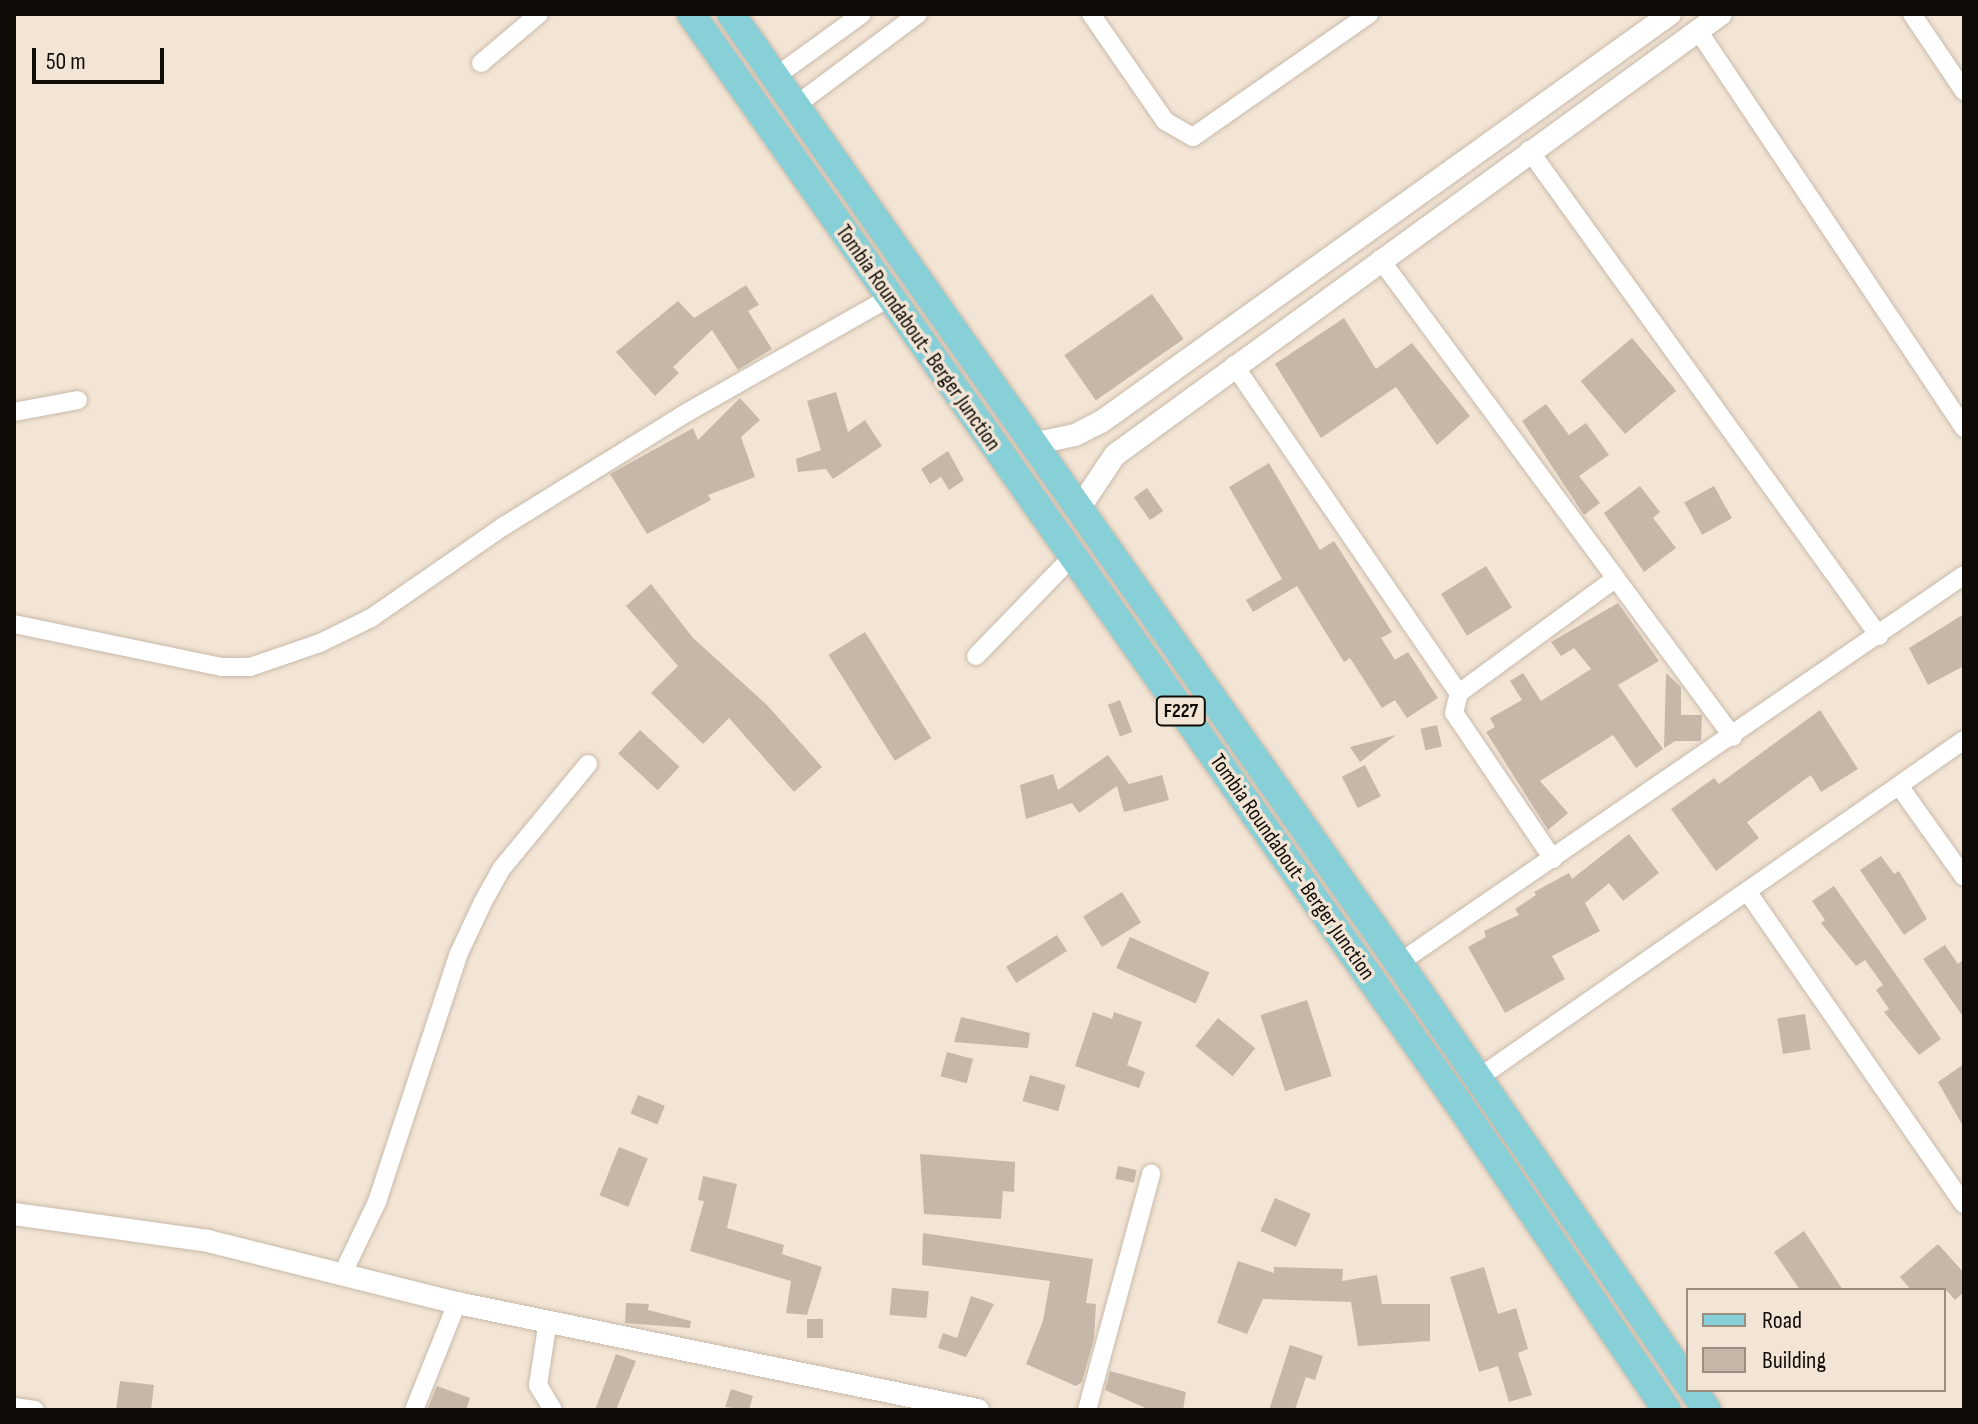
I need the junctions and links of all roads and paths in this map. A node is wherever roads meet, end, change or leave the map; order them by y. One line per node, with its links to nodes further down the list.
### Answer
1 (539, 14): 13 (street)
2 (691, 14): 20 (main road, Tombia Roundabout- Berger Junction / F227)
3 (731, 14): 14 (main road, Tombia Roundabout- Berger Junction / F227)
4 (862, 14): 14 (street)
5 (918, 14): 17 (street)
6 (1091, 14): 7 (street)
7 (1369, 14)
8 (1670, 14): 12 (street)
9 (1721, 14): 11 (street)
10 (1912, 14): 16 (street)
11 (1697, 29): 15 (street); 24 (street)
12 (1606, 58): 15 (street); 25 (street)
13 (481, 63)
14 (775, 77): 17 (main road, Tombia Roundabout- Berger Junction / F227)
15 (1623, 83): 18 (street)
16 (1964, 91)
17 (795, 106): 25 (main road, Tombia Roundabout- Berger Junction / F227)
18 (1529, 150): 19 (street); 31 (street)
19 (1380, 259): 21 (street); 29 (street)
20 (889, 298): 27 (main road, Tombia Roundabout- Berger Junction / F227); 30 (street)
21 (1234, 365): 26 (street); 33 (street)
22 (78, 400): 23 (street)
23 (14, 412)
24 (1964, 428)
25 (1032, 444): 26 (main road, Tombia Roundabout- Berger Junction / F227)
26 (1078, 510): 41 (main road, Tombia Roundabout- Berger Junction / F227)
27 (1072, 557): 32 (street); 57 (main road, Tombia Roundabout- Berger Junction / F227)
28 (1964, 575): 31 (street)
29 (1615, 579): 33 (street); 34 (street)
30 (14, 624)
31 (1879, 636): 34 (street)
32 (976, 656)
33 (1459, 693): 38 (street)
34 (1733, 737): 38 (street)
35 (1964, 740): 37 (street)
36 (588, 764): 46 (street)
37 (1900, 787): 39 (street); 40 (street)
38 (1553, 859): 41 (street)
39 (1964, 877)
40 (1749, 894): 42 (street); 44 (street)
41 (1399, 963): 42 (main road, Tombia Roundabout- Berger Junction / F227)
42 (1477, 1079): 49 (main road, Tombia Roundabout- Berger Junction / F227)
43 (1151, 1174): 56 (street)
44 (1964, 1204)
45 (14, 1214): 46 (street)
46 (342, 1275): 47 (street)
47 (457, 1303): 48 (street); 53 (street)
48 (548, 1320): 54 (street); 55 (street)
49 (1686, 1380)
50 (1694, 1392): 58 (main road)
51 (14, 1407): 52 (street)
52 (35, 1410)
53 (414, 1410)
54 (553, 1410)
55 (978, 1410)
56 (1087, 1410)
57 (1667, 1410)
58 (1707, 1410)

